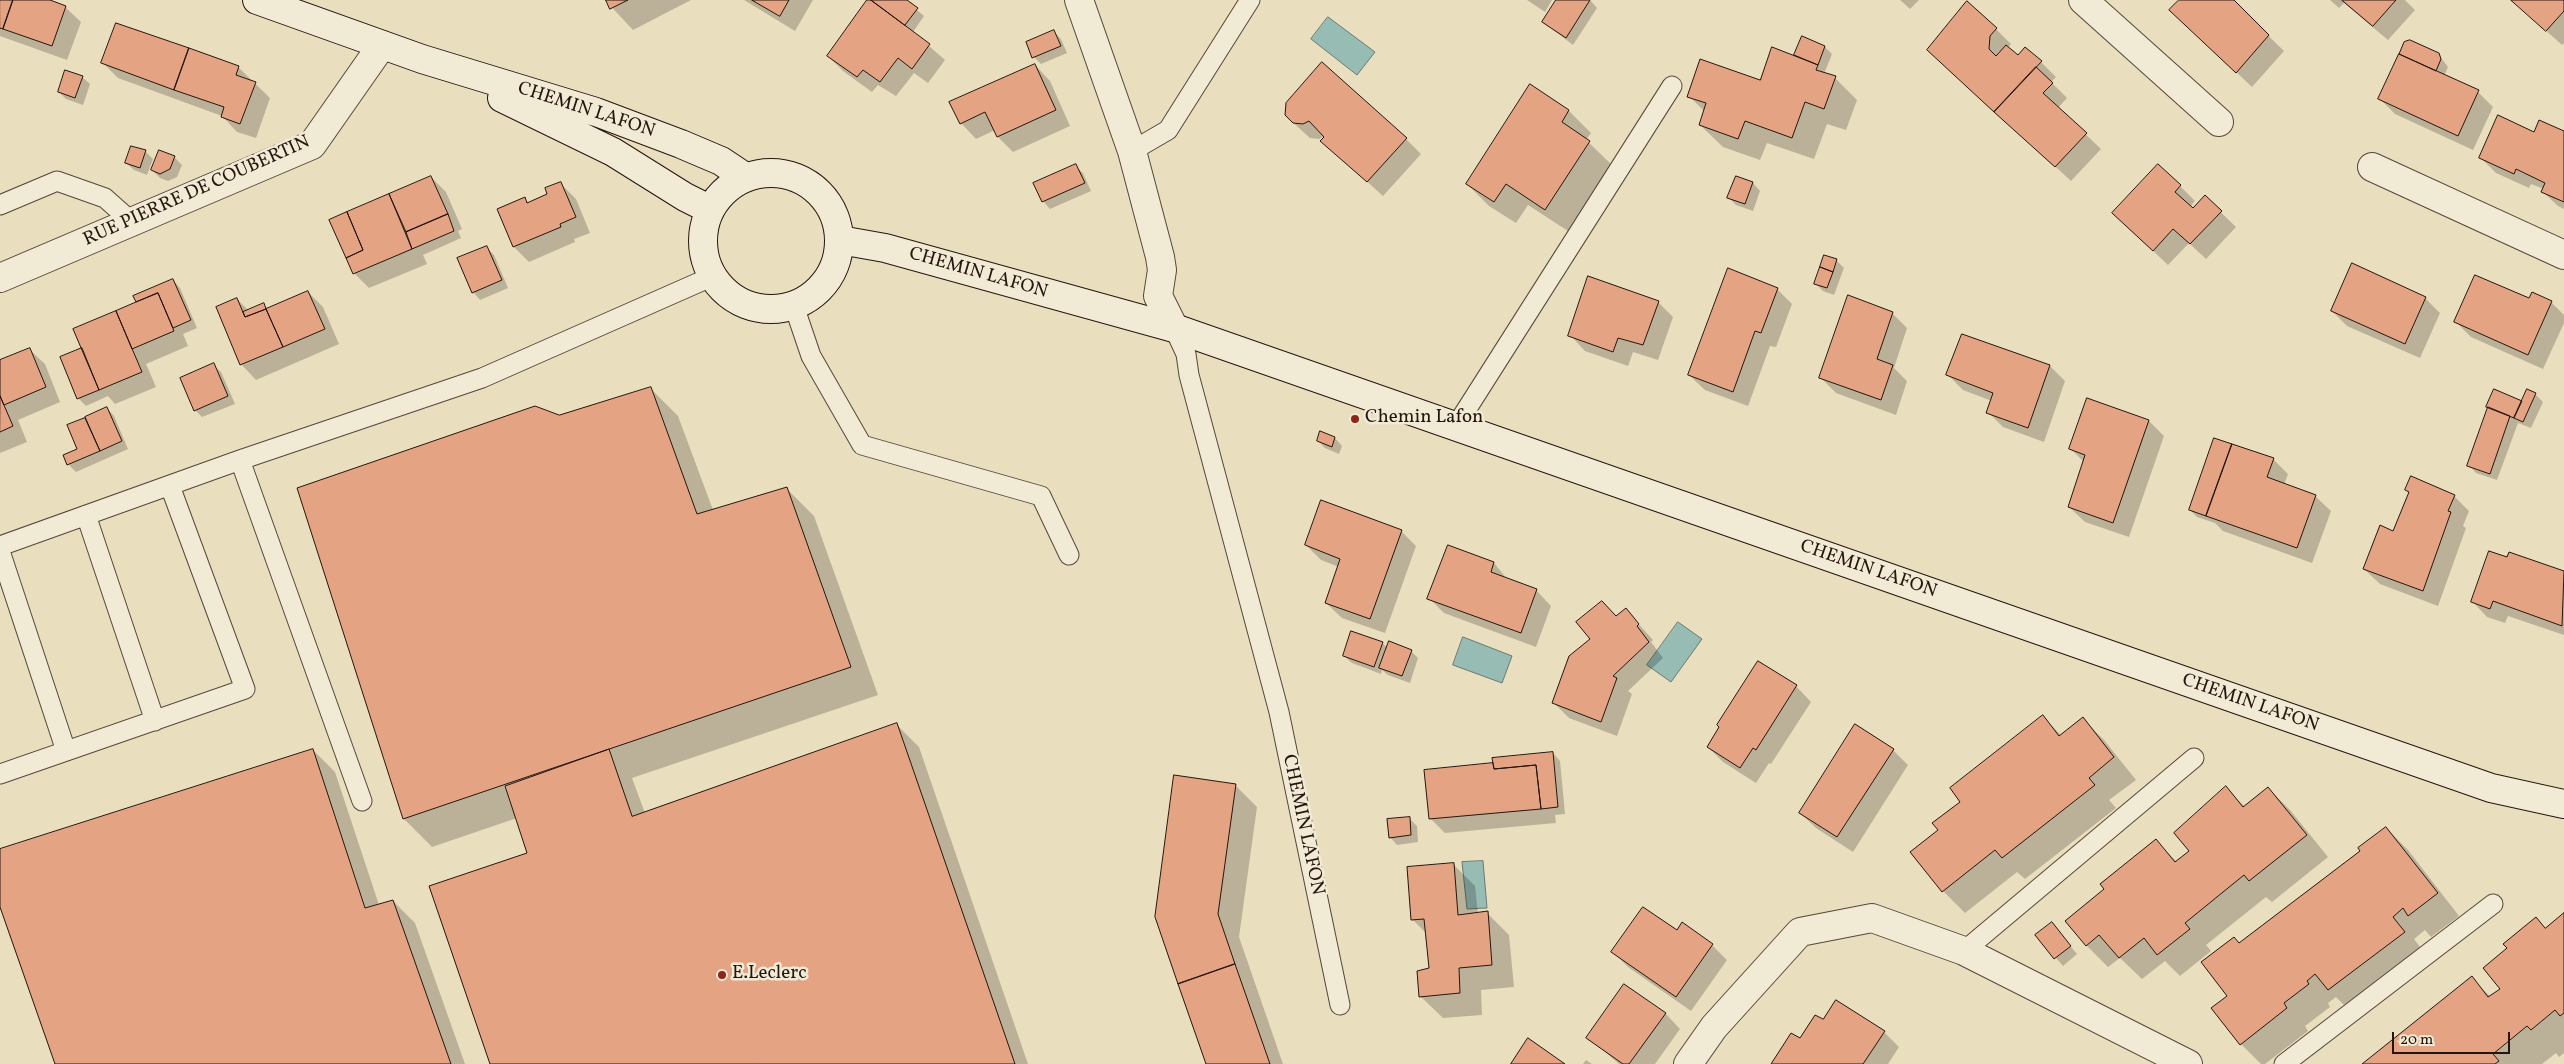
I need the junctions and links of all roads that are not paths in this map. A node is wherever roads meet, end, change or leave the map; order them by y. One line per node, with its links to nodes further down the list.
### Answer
1 (257, 0): 5 (street, CHEMIN LAFON)
2 (1079, 0): 9 (street)
3 (1250, 0): 9 (lane)
4 (2082, 0): 8 (street)
5 (382, 45): 6 (street, CHEMIN LAFON); 14 (street, RUE PIERRE DE COUBERTIN)
6 (422, 59): 11 (street, CHEMIN LAFON); 13 (street, CHEMIN LAFON)
7 (1672, 86): 21 (lane)
8 (2219, 122)
9 (1132, 152): 20 (street)
10 (2372, 167): 16 (street)
11 (744, 177): 13 (street); 15 (street)
12 (0, 206): 14 (lane)
13 (709, 209): 17 (street)
14 (132, 222): 18 (street, RUE PIERRE DE COUBERTIN)
15 (840, 240): 19 (street); 20 (street, CHEMIN LAFON)
16 (2564, 255)
17 (711, 277): 19 (street); 22 (lane)
18 (0, 278)
19 (794, 306): 27 (lane)
20 (1174, 328): 21 (street, CHEMIN LAFON); 36 (lane, CHEMIN LAFON)
21 (1456, 426): 33 (street, CHEMIN LAFON)
22 (240, 460): 23 (lane); 32 (lane)
23 (170, 486): 24 (lane); 28 (lane)
24 (86, 515): 25 (lane); 28 (lane)
25 (0, 546)
26 (0, 551): 29 (lane)
27 (1069, 555)
28 (155, 721): 29 (lane)
29 (66, 751): 31 (lane)
30 (2194, 758): 35 (lane)
31 (0, 774)
32 (362, 801)
33 (2564, 804)
34 (2493, 904): 39 (lane)
35 (1964, 952): 37 (street); 38 (street)
36 (1340, 1005)
37 (1688, 1064)
38 (2188, 1064)
39 (2284, 1064)

